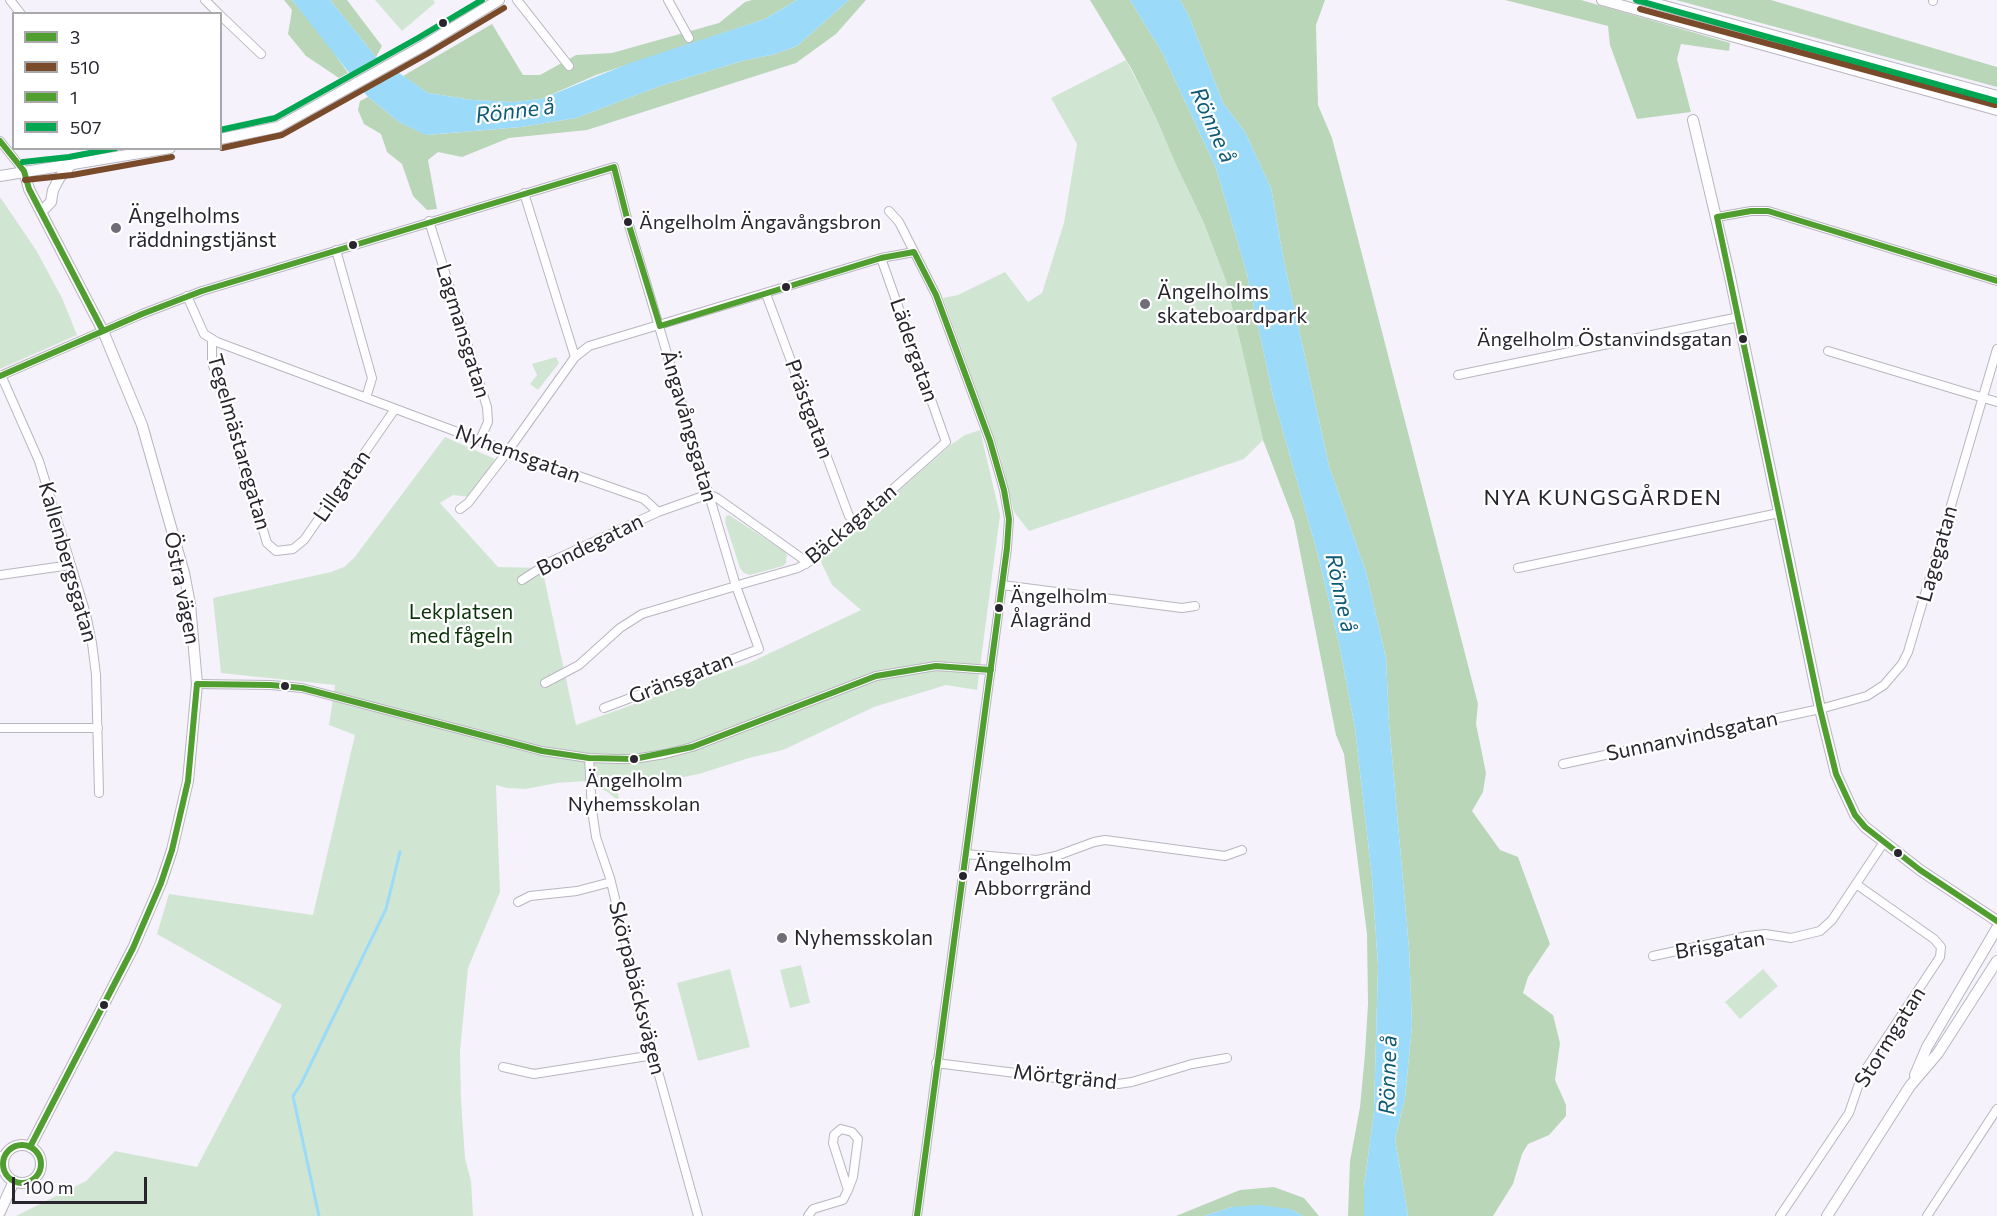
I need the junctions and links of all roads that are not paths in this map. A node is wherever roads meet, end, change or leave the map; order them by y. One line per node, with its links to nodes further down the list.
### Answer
1 (10, 0): 8 (street)
2 (205, 0): 9 (street)
3 (499, 0): 17 (main road)
4 (517, 0): 13 (street)
5 (668, 0): 11 (street)
6 (1602, 0): 15 (main road)
7 (1642, 0): 14 (main road)
8 (19, 12)
9 (218, 12)
10 (222, 16): 12 (street)
11 (689, 38)
12 (261, 54)
13 (569, 66)
14 (1997, 96)
15 (1997, 110)
16 (1693, 120): 26 (main road)
17 (222, 139)
18 (0, 141): 21 (street, Östra vägen)
19 (159, 150): 20 (main road)
20 (70, 166): 21 (main road); 25 (main road)
21 (24, 171): 22 (main road); 25 (main road, Östra vägen)
22 (0, 176)
23 (524, 193): 27 (street); 35 (street, Ängavångsgatan); 40 (street)
24 (889, 211): 29 (street)
25 (41, 212): 36 (main road, Östra vägen)
26 (1717, 218): 31 (street); 34 (main road)
27 (429, 221): 28 (street); 47 (street, Lagmansgatan)
28 (336, 250): 33 (street); 43 (street)
29 (914, 252): 30 (street); 62 (street)
30 (881, 258): 32 (street); 48 (street, Lädergatan)
31 (1997, 281)
32 (766, 294): 35 (street); 54 (street, Prästgatan)
33 (187, 296): 36 (street); 37 (street, Tegelmästaregatan)
34 (1738, 317): 41 (street); 53 (main road)
35 (660, 326): 40 (street); 50 (street, Ängavångsgatan)
36 (103, 331): 42 (street); 67 (main road, Östra vägen)
37 (212, 340): 43 (street, Nyhemsgatan); 55 (street, Tegelmästaregatan)
38 (1997, 349): 44 (street, Lagegatan)
39 (1828, 351): 44 (street)
40 (575, 357): 49 (street)
41 (1458, 375)
42 (1, 376): 57 (street, Kallenbergsgatan)
43 (366, 398): 46 (street, Nyhemsgatan)
44 (1983, 398): 45 (street); 69 (street, Lagegatan)
45 (1997, 402)
46 (395, 409): 47 (street, Nyhemsgatan); 55 (street, Lillgatan)
47 (480, 440): 49 (street, Nyhemsgatan)
48 (946, 442): 54 (street, Bäckagatan)
49 (508, 451): 51 (street); 52 (street, Nyhemsgatan)
50 (709, 494): 52 (street); 56 (street); 61 (street, Ängavångsgatan)
51 (460, 509)
52 (658, 512): 60 (street, Bondegatan)
53 (1779, 513): 58 (street); 69 (main road)
54 (855, 522): 56 (street, Bäckagatan)
55 (281, 552)
56 (806, 564): 61 (street, Bäckagatan)
57 (70, 566): 59 (street); 71 (street, Kallenbergsgatan)
58 (1518, 568)
59 (0, 575)
60 (522, 580)
61 (739, 585): 64 (street, Ängavångsgatan); 66 (street, Bäckagatan)
62 (1002, 585): 63 (street); 65 (street)
63 (1196, 606)
64 (759, 649): 68 (street, Gränsgatan)
65 (991, 670): 72 (street); 77 (street)
66 (545, 682)
67 (196, 684): 72 (street); 91 (main road, Östra vägen)
68 (604, 708)
69 (1820, 709): 73 (street, Sunnanvindsgatan); 75 (main road)
70 (0, 728): 71 (street)
71 (98, 728): 74 (street, Kallenbergsgatan)
72 (589, 758): 78 (street, Skörpabäcksvägen)
73 (1563, 764)
74 (99, 793)
75 (1884, 843): 79 (street, Brisgatan); 81 (main road)
76 (1242, 850): 77 (street)
77 (966, 854): 87 (street)
78 (611, 882): 80 (street); 85 (street, Skörpabäcksvägen)
79 (1856, 884): 83 (street, Brisgatan); 99 (street, Stormgatan)
80 (518, 902)
81 (1997, 921)
82 (1997, 928): 89 (main road)
83 (1653, 956)
84 (1997, 961): 89 (main road)
85 (654, 1055): 88 (street); 96 (street, Skörpabäcksvägen)
86 (1227, 1058): 87 (street, Mörtgränd)
87 (936, 1063): 98 (street)
88 (503, 1067)
89 (1910, 1086): 100 (main road)
90 (1997, 1109): 101 (street)
91 (30, 1147): 92 (main road); 93 (main road)
92 (2, 1157): 93 (main road)
93 (14, 1181): 95 (main road)
94 (848, 1190): 94 (street); 97 (street)
95 (0, 1212)
96 (698, 1216)
97 (808, 1216)
98 (917, 1216)
99 (1780, 1216)
100 (1827, 1216)
101 (1927, 1216)

